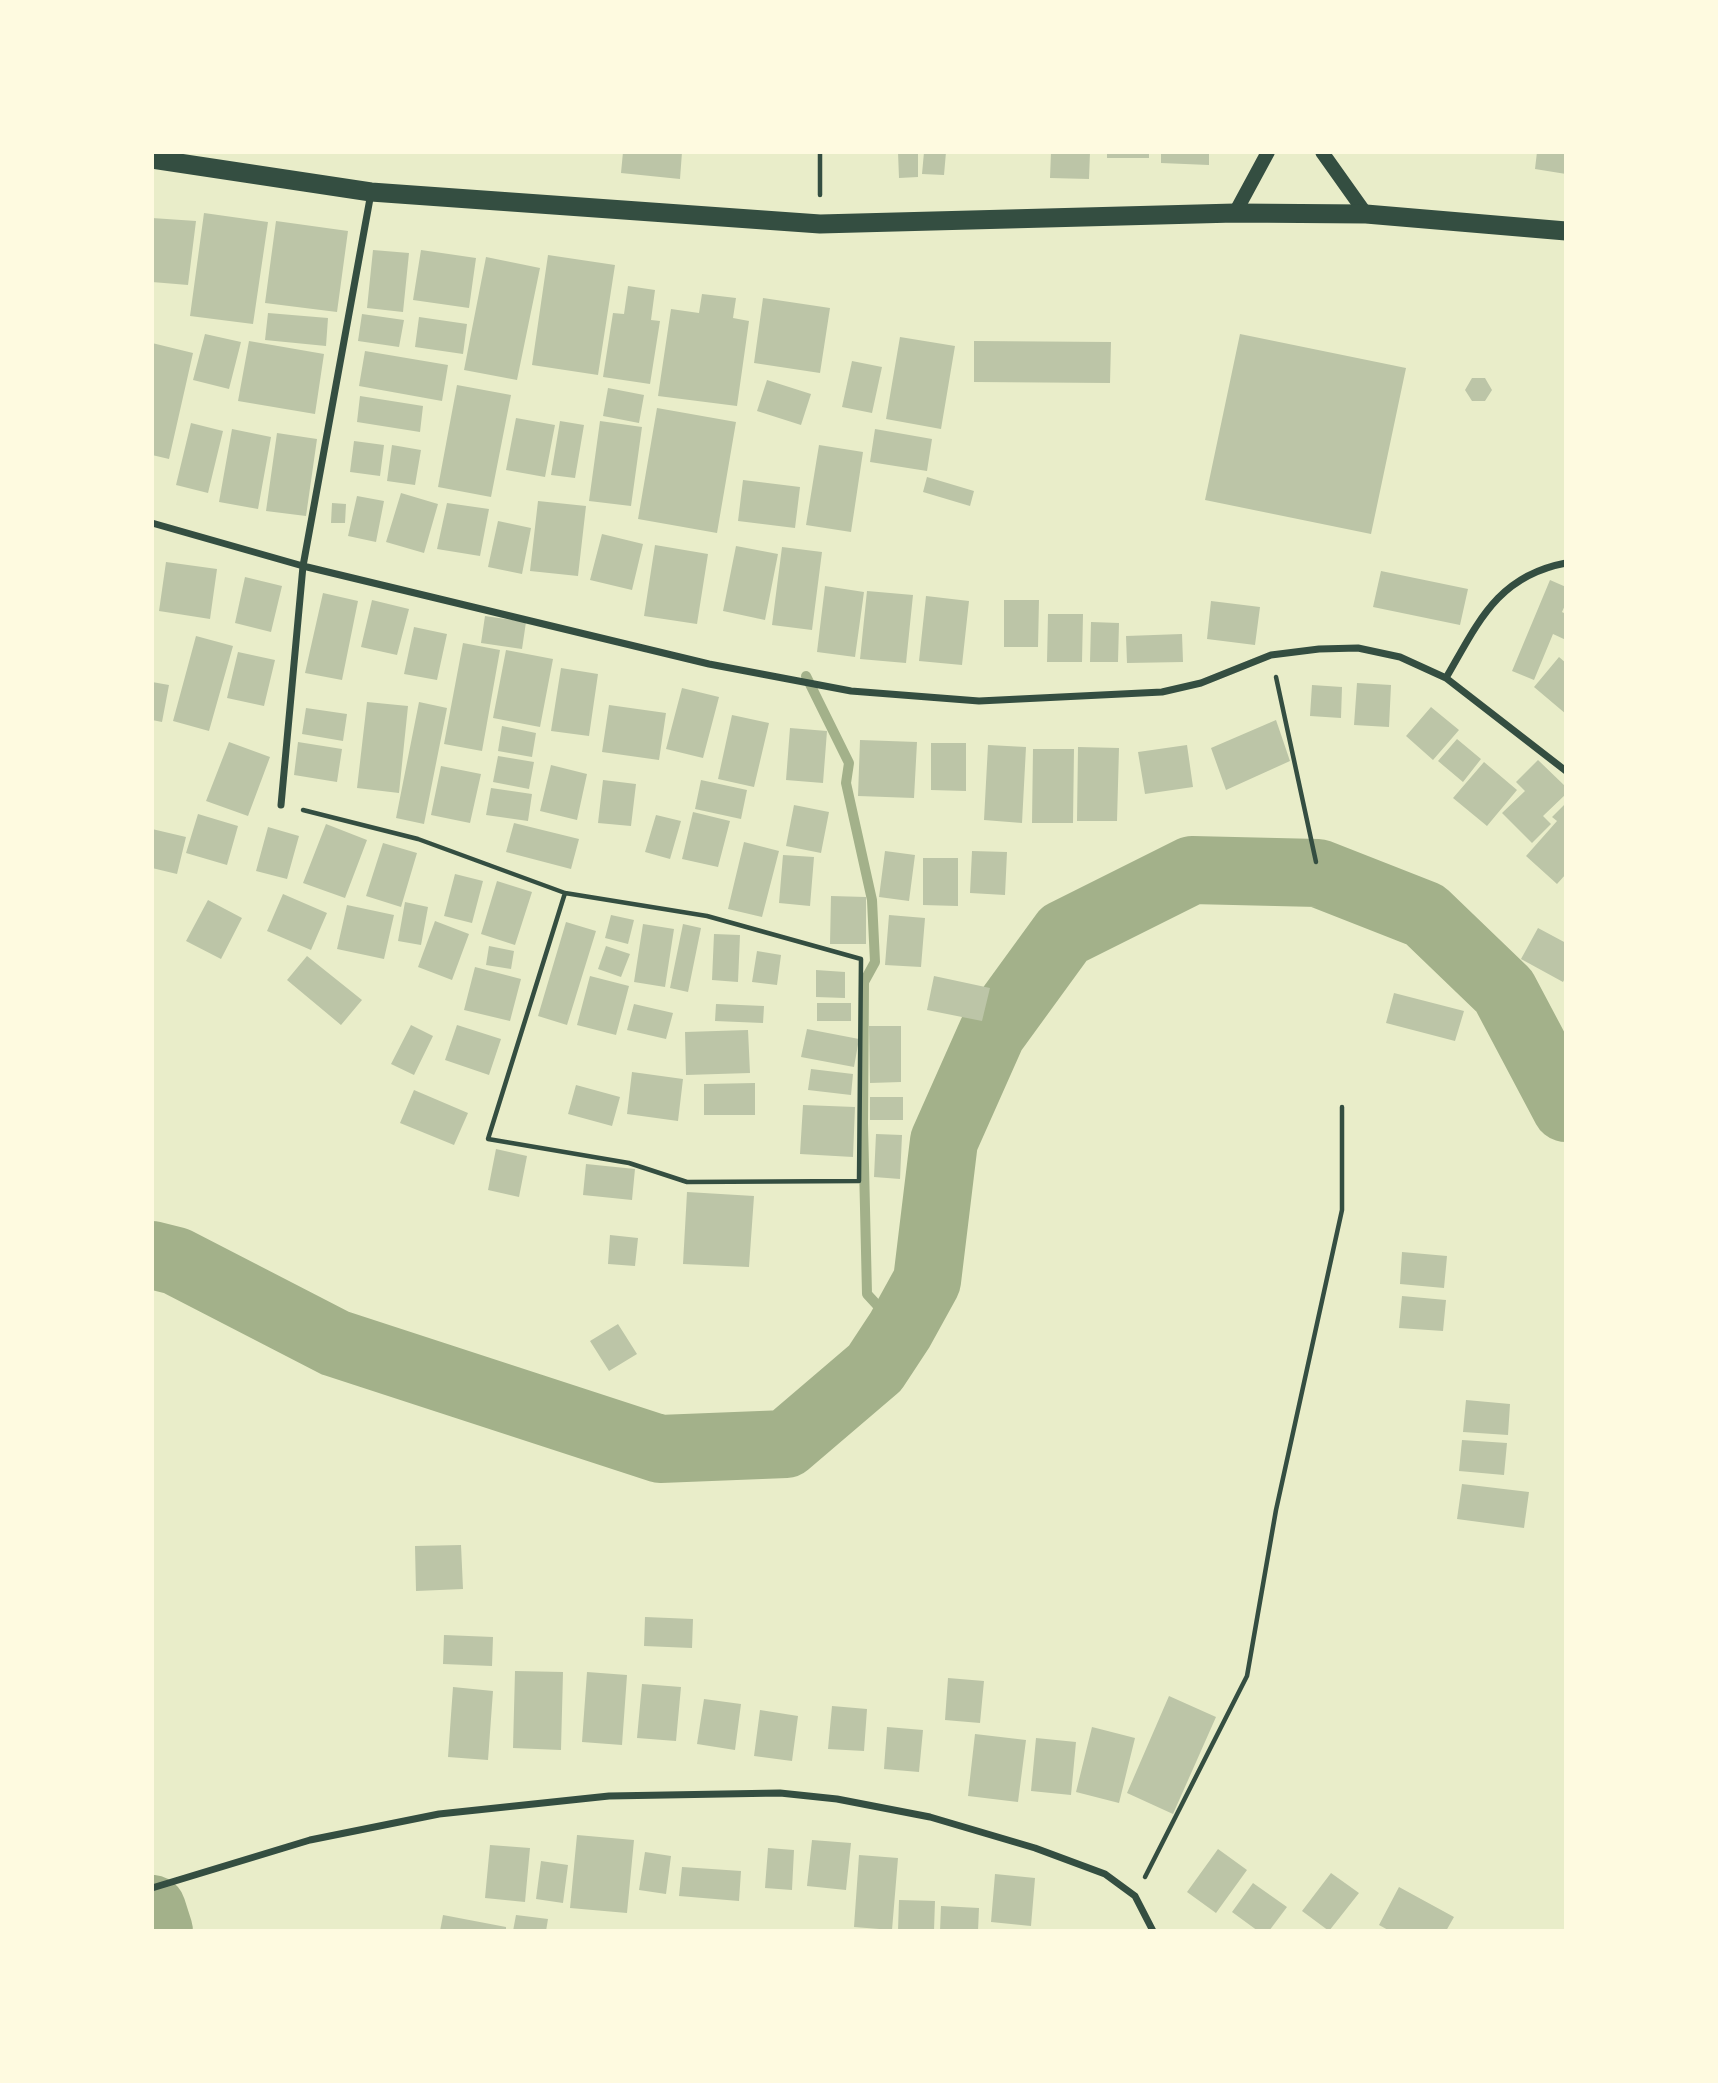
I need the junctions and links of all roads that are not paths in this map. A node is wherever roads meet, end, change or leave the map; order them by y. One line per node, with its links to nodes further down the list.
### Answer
1 (1268, 152): 5 (main road)
2 (1322, 152): 6 (main road)
3 (152, 159): 4 (highway)
4 (372, 192): 5 (highway); 10 (street)
5 (1236, 213): 6 (highway)
6 (1366, 214): 7 (highway)
7 (1566, 231)
8 (152, 523): 10 (street)
9 (1566, 563): 11 (street)
10 (303, 566): 11 (street); 13 (street)
11 (1446, 678): 12 (street)
12 (1566, 771)
13 (281, 805)
14 (152, 1888): 15 (street)
15 (1153, 1931)

